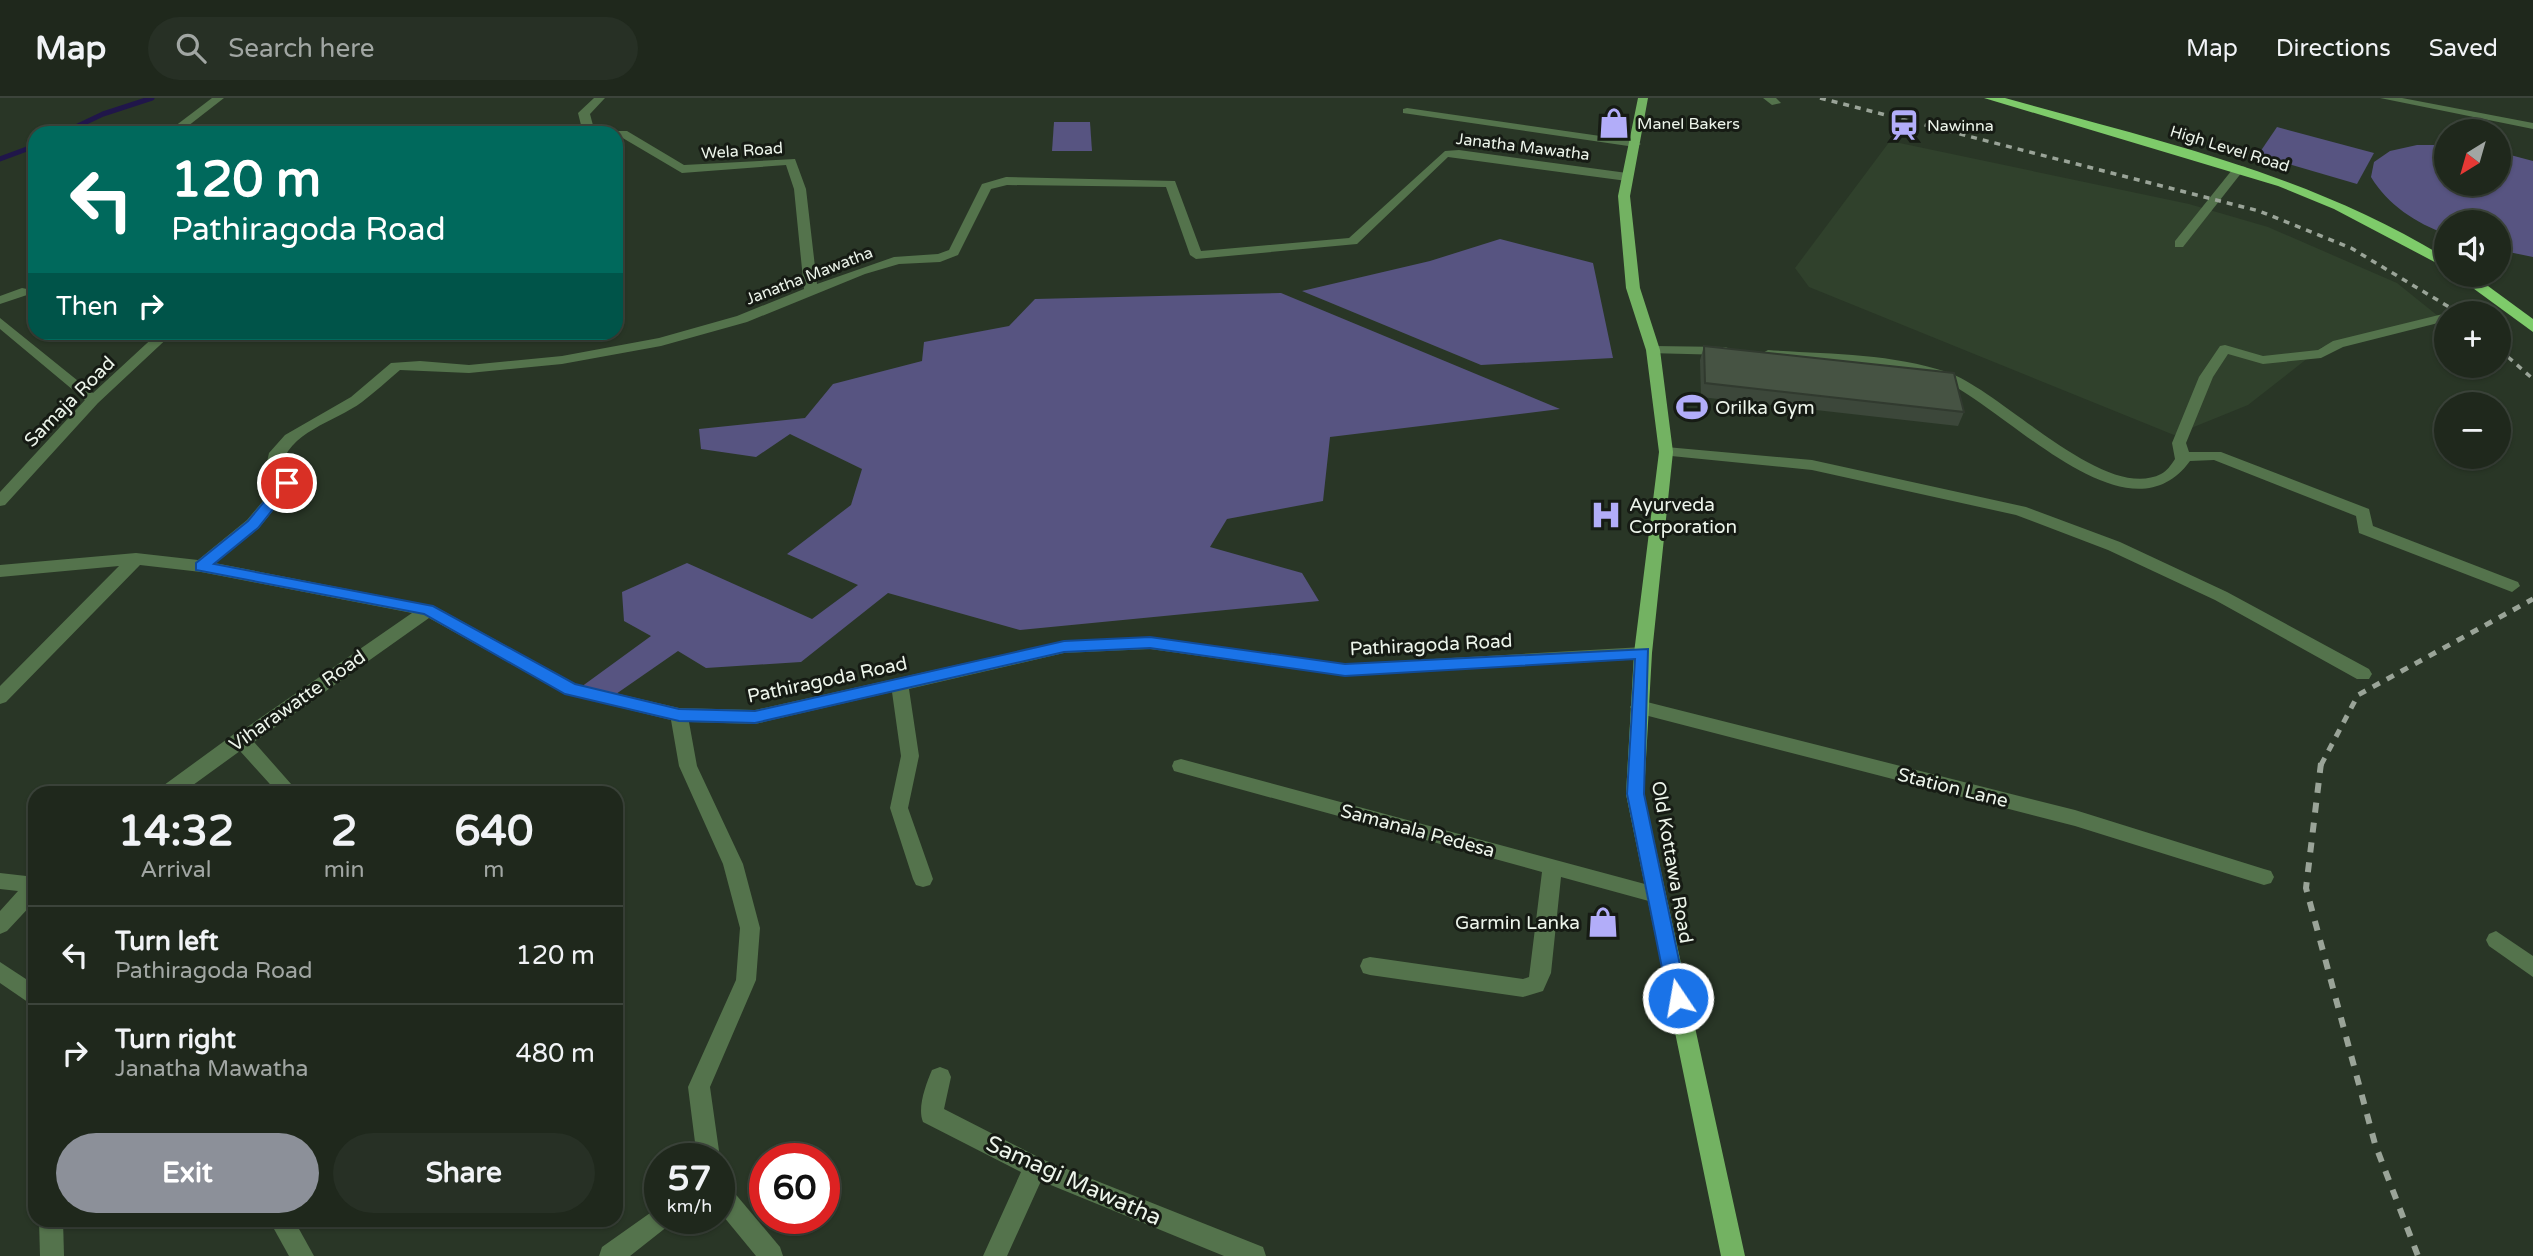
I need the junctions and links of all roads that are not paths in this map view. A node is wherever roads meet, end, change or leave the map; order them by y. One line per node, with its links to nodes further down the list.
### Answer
1 (219, 98): 7 (street)
2 (600, 98): 8 (street)
3 (1643, 98): 11 (main road, Old Kottawa Road)
4 (1991, 98): 12 (highway, High Level Road)
5 (2385, 98): 9 (street)
6 (1406, 111): 11 (street)
7 (181, 126)
8 (587, 126)
9 (2533, 126)
10 (623, 134): 18 (street, Wela Road)
11 (1635, 144): 13 (main road, Old Kottawa Road)
12 (2240, 167): 14 (street); 15 (highway, High Level Road)
13 (1627, 177): 18 (street, Janatha Mawatha); 24 (main road, Old Kottawa Road)
14 (2179, 244)
15 (2434, 257)
16 (2479, 287): 22 (highway)
17 (22, 292): 19 (street)
18 (811, 292): 30 (street, Janatha Mawatha)
19 (0, 300)
20 (2434, 320): 27 (street)
21 (0, 322): 25 (street)
22 (2533, 327)
23 (159, 340): 25 (street, Samaja Road)
24 (1653, 350): 26 (main road, Old Kottawa Road); 27 (street)
25 (93, 400): 28 (street, Samaja Road)
26 (1666, 452): 34 (main road, Old Kottawa Road); 35 (street)
27 (2182, 457): 32 (street)
28 (0, 500)
29 (136, 559): 30 (street, Pathiragoda Road); 31 (street, Pathiragoda Road); 37 (street)
30 (201, 566): 33 (street, Pathiragoda Road)
31 (0, 571)
32 (2512, 586)
33 (428, 610): 39 (street, Pathiragoda Road); 40 (street, Viharawatte Road)
34 (1643, 653): 36 (street, Pathiragoda Road); 38 (main road, Old Kottawa Road)
35 (2363, 674)
36 (900, 685): 39 (street, Pathiragoda Road); 46 (street)
37 (0, 696)
38 (1639, 707): 45 (street, Station Lane); 50 (main road, Old Kottawa Road)
39 (679, 715): 58 (street)
40 (240, 739): 42 (street, Viharawatte Road); 43 (street)
41 (1181, 766): 44 (street, Samanala Pedesa)
42 (176, 786)
43 (284, 786)
44 (1552, 867): 50 (street, Samanala Pedesa); 53 (street)
45 (2264, 877)
46 (923, 879)
47 (0, 881): 48 (street)
48 (28, 885)
49 (28, 894): 51 (street)
50 (1656, 895): 70 (main road, Old Kottawa Road)
51 (0, 925)
52 (2496, 940): 54 (street)
53 (1370, 966)
54 (2533, 968)
55 (0, 971): 56 (street)
56 (28, 991)
57 (940, 1077): 59 (street, Samagi Mawatha)
58 (706, 1143)
59 (1036, 1168): 68 (street); 69 (street, Samagi Mawatha)
60 (735, 1212): 67 (street)
61 (51, 1227): 64 (street)
62 (285, 1227): 65 (street)
63 (644, 1230): 66 (street)
64 (52, 1256)
65 (302, 1256)
66 (611, 1256)
67 (771, 1256)
68 (995, 1256)
69 (1254, 1256)
70 (1733, 1256)

